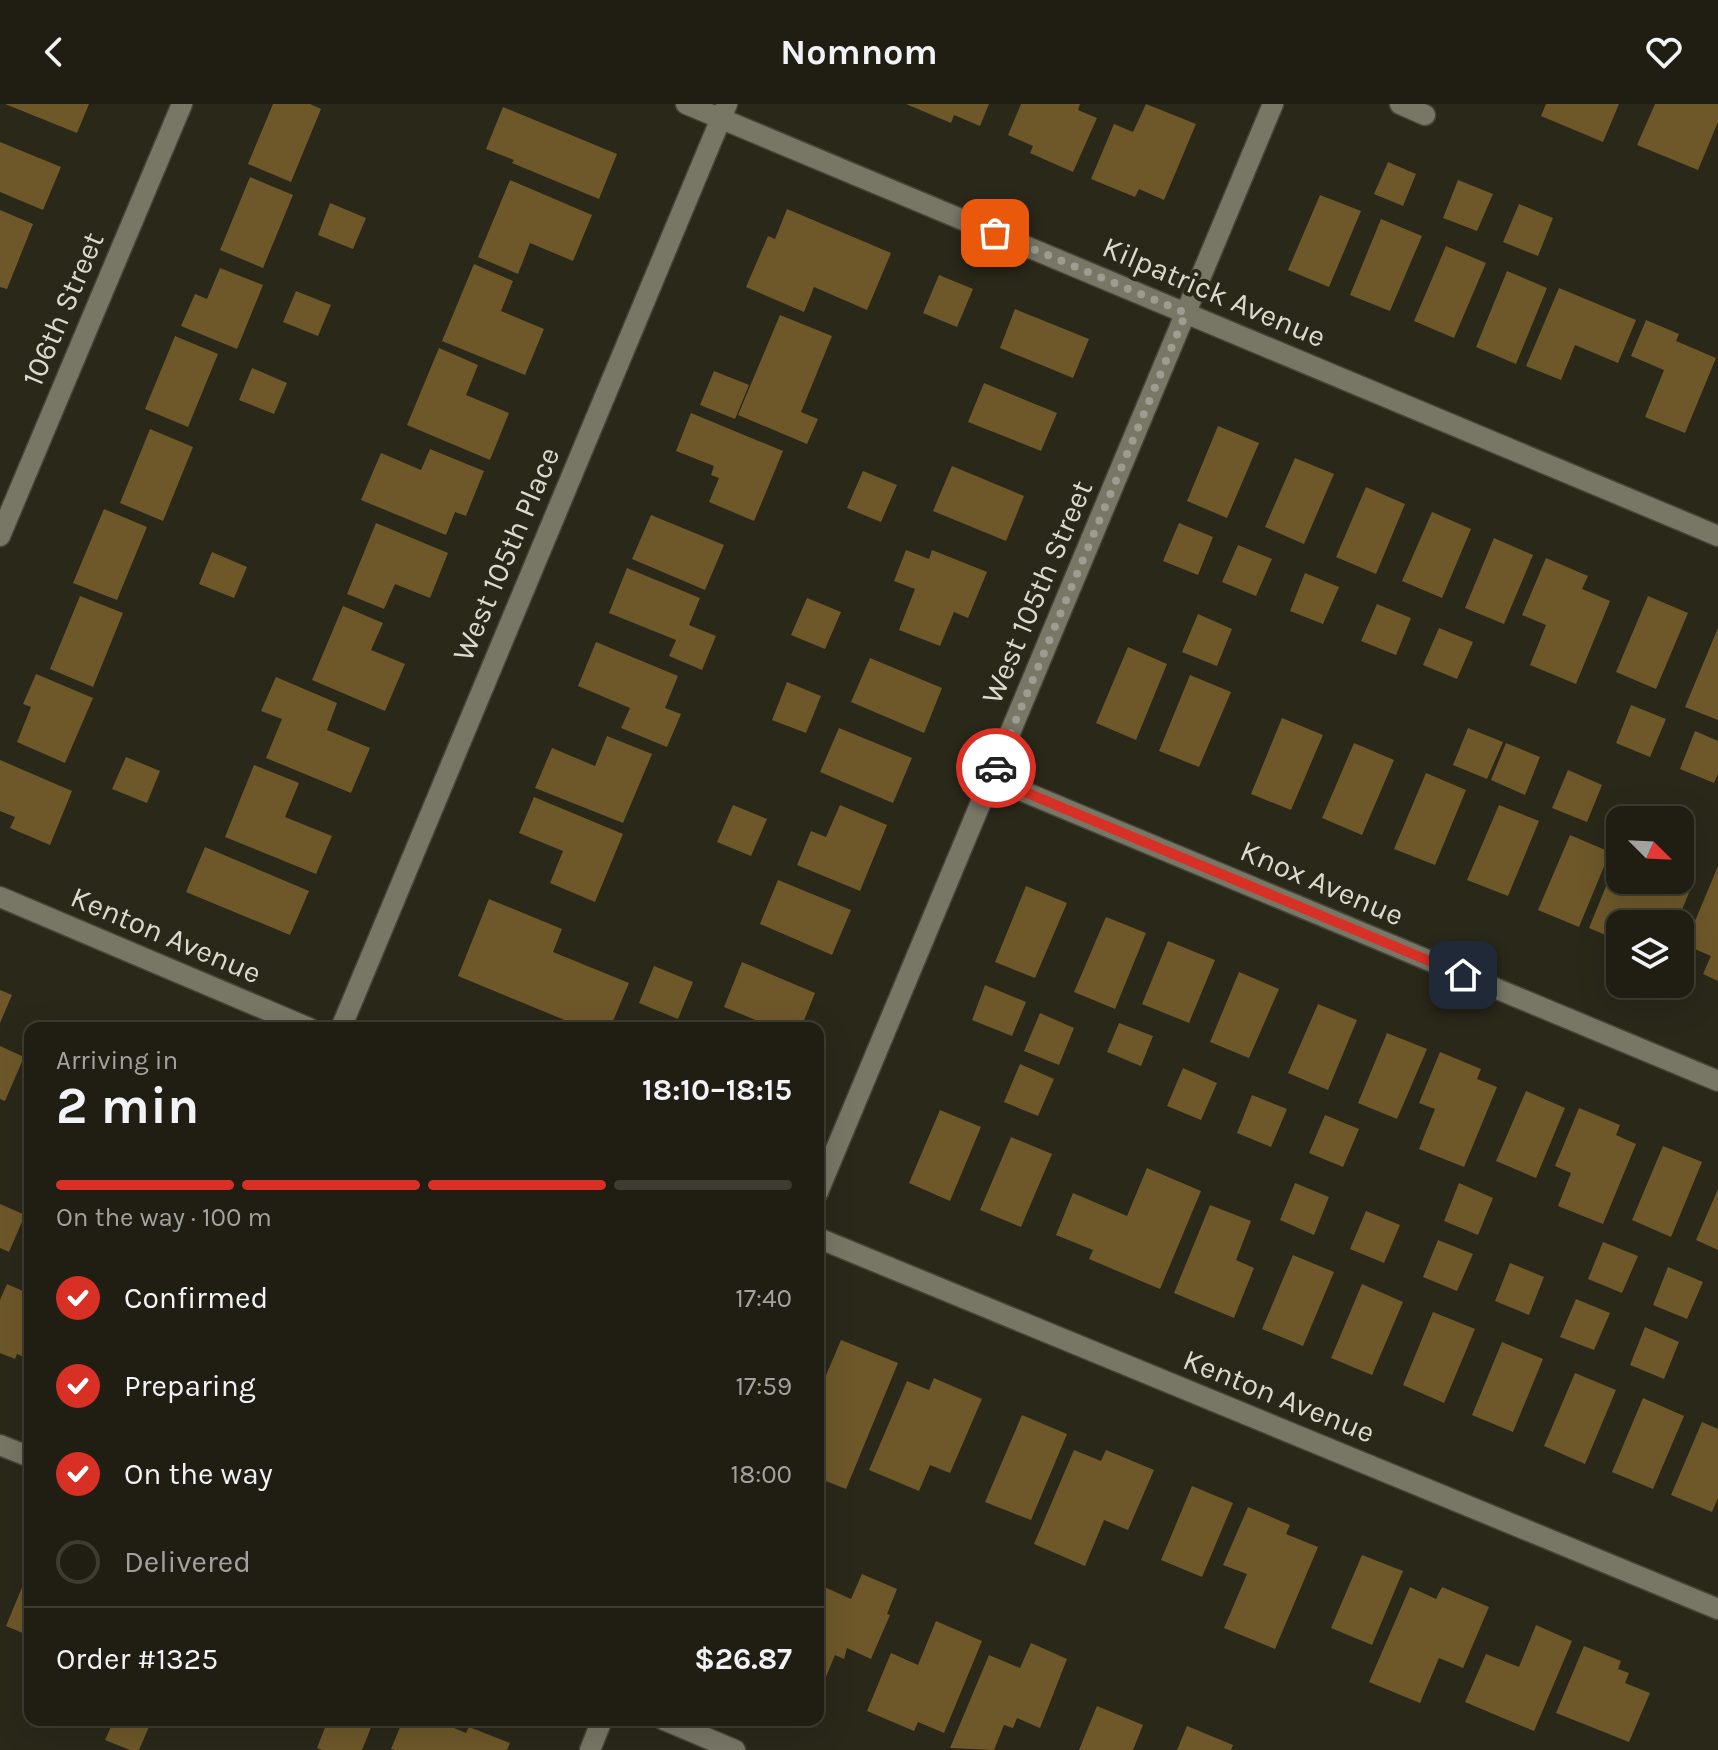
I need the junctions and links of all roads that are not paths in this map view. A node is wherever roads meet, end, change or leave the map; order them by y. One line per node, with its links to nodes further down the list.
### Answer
1 (182, 104): 8 (street, 106th Street)
2 (686, 104): 5 (street, Kilpatrick Avenue)
3 (1273, 104): 7 (street, West 105th Street)
4 (1400, 104): 6 (street)
5 (724, 111): 7 (street, Kilpatrick Avenue); 13 (street, West 105th Place)
6 (1425, 115)
7 (1186, 313): 9 (street, Kilpatrick Avenue); 10 (street, West 105th Street)
8 (0, 536)
9 (1718, 536)
10 (991, 778): 14 (street, Knox Avenue); 15 (street, West 105th Street)
11 (0, 897): 12 (street, Kenton Avenue)
12 (295, 1022)
13 (344, 1022)
14 (1718, 1081)
15 (824, 1178)
16 (824, 1240): 19 (street, Kenton Avenue)
17 (0, 1445): 18 (street)
18 (24, 1455)
19 (1718, 1609)
20 (600, 1726): 22 (street)
21 (678, 1726): 23 (street)
22 (590, 1750)
23 (735, 1750)

